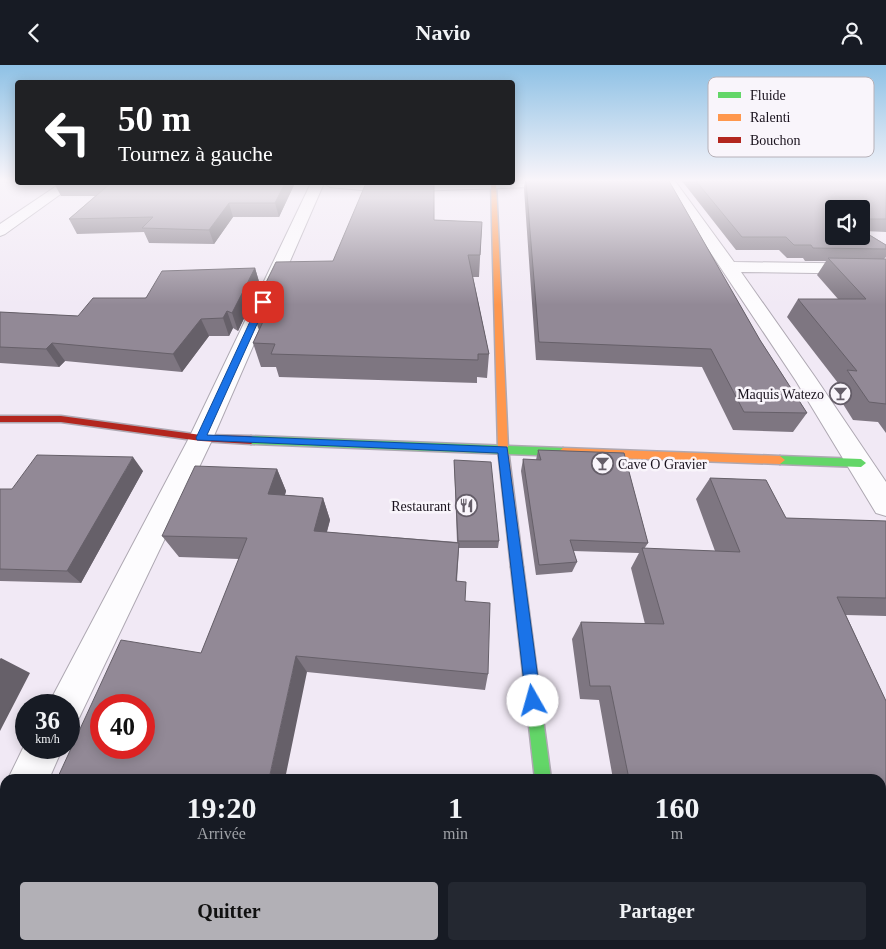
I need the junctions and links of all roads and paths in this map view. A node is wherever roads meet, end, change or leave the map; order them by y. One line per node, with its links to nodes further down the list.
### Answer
1 (13, 222): 5 (street)
2 (299, 222): 9 (street)
3 (494, 222): 10 (street)
4 (698, 222): 6 (street)
5 (0, 231)
6 (730, 267): 7 (street); 11 (street)
7 (886, 269)
8 (0, 419): 9 (street)
9 (201, 438): 10 (street); 13 (street)
10 (503, 449): 11 (street); 16 (street)
11 (861, 463): 12 (street)
12 (886, 505)
13 (72, 694)
14 (38, 759): 15 (street)
15 (30, 774)
16 (541, 774)

